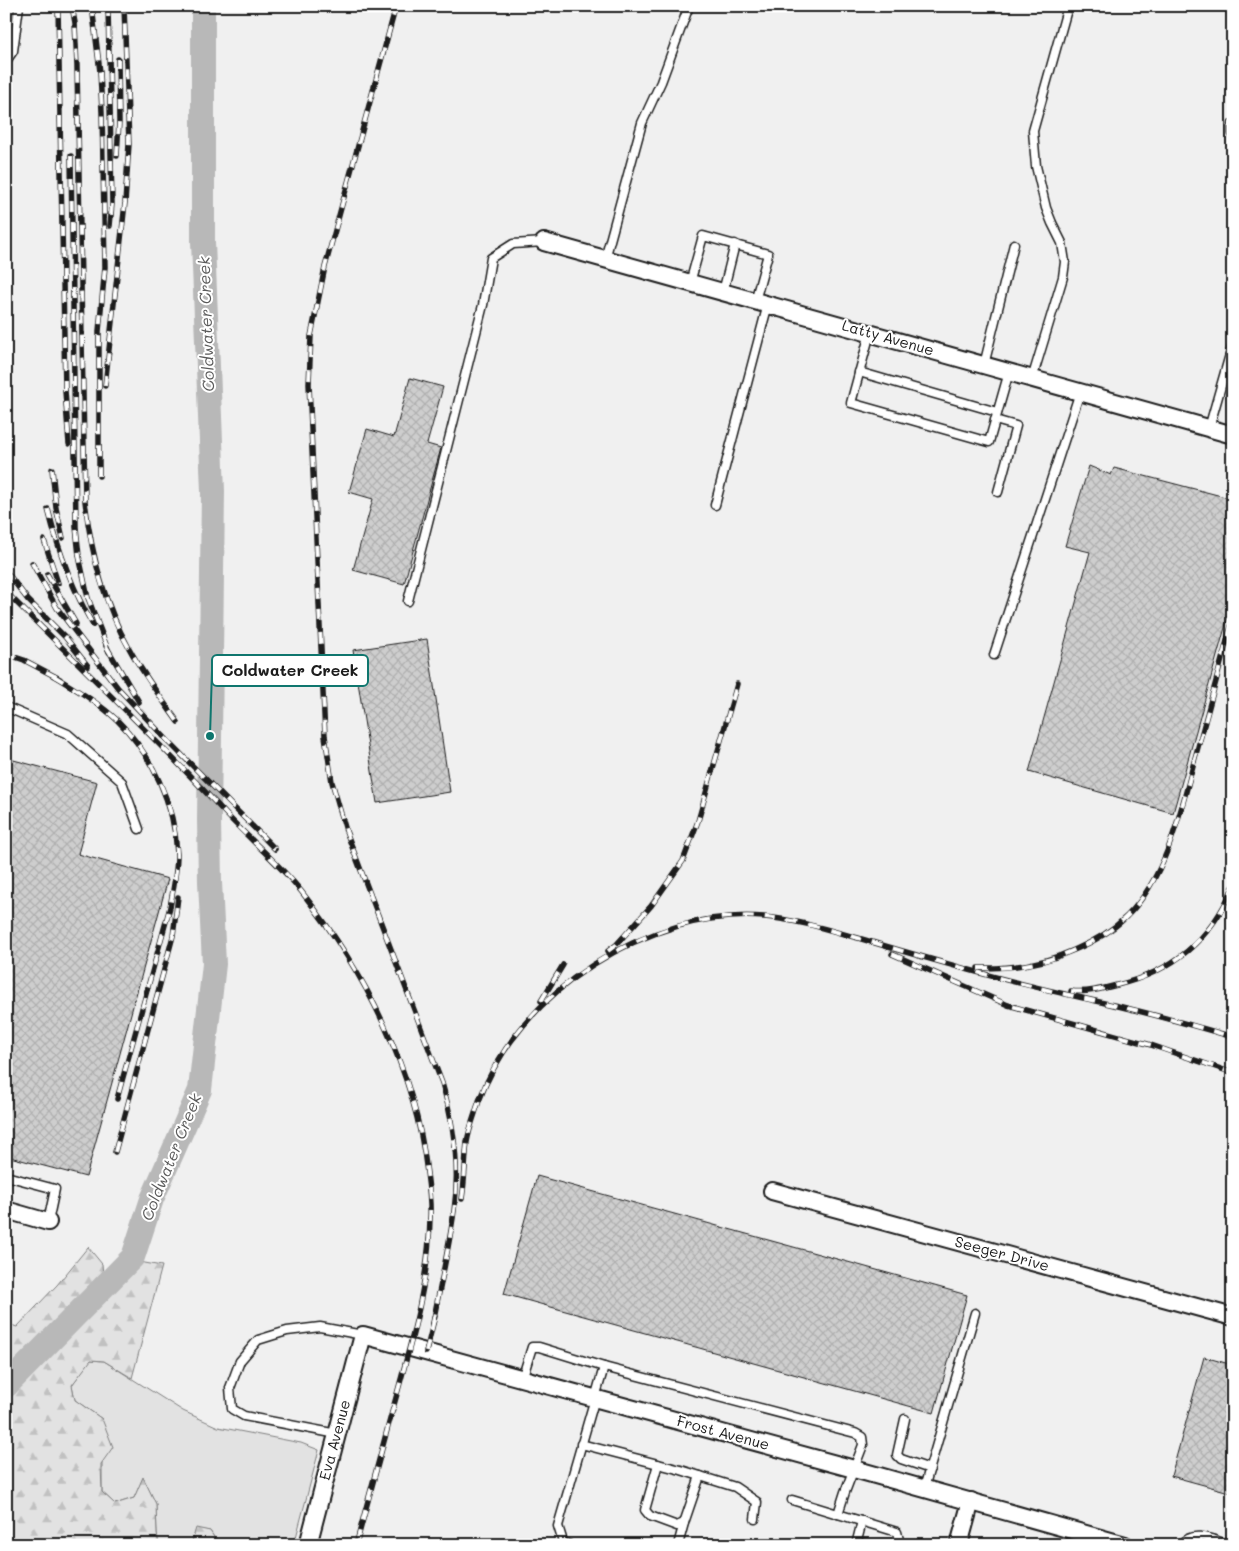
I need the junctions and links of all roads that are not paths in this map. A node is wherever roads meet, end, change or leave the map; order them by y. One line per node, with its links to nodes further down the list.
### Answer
1 (19, 6): 4 (lane)
2 (689, 6): 10 (lane)
3 (1068, 6): 19 (lane)
4 (6, 61)
5 (1233, 124): 6 (lane)
6 (1233, 134)
7 (544, 242): 10 (street, Latty Avenue); 27 (lane)
8 (735, 244): 11 (lane); 12 (lane); 13 (lane)
9 (1014, 244): 16 (lane)
10 (605, 259): 11 (street, Latty Avenue)
11 (690, 283): 12 (street, Latty Avenue)
12 (723, 292): 13 (street, Latty Avenue)
13 (761, 303): 14 (street, Latty Avenue); 26 (lane)
14 (870, 333): 16 (street, Latty Avenue); 17 (lane)
15 (1233, 344): 23 (lane)
16 (984, 365): 18 (street, Latty Avenue)
17 (859, 372): 21 (lane); 22 (lane)
18 (1009, 372): 19 (street, Latty Avenue); 21 (lane)
19 (1032, 379): 20 (street, Latty Avenue)
20 (1080, 392): 23 (street, Latty Avenue); 28 (lane)
21 (997, 412): 22 (lane)
22 (995, 420): 25 (lane)
23 (1209, 428): 24 (street, Latty Avenue)
24 (1233, 435)
25 (998, 492)
26 (715, 505)
27 (408, 601)
28 (994, 655)
29 (6, 707): 30 (lane)
30 (140, 828)
31 (6, 1176): 34 (lane)
32 (772, 1191): 36 (street, Seeger Drive)
33 (6, 1210): 34 (street)
34 (48, 1222)
35 (975, 1313): 46 (lane)
36 (1233, 1317)
37 (363, 1335): 39 (street, Frost Avenue); 42 (street, Eva Avenue); 42 (lane, Frost Avenue)
38 (604, 1367): 39 (lane); 40 (lane); 45 (lane)
39 (522, 1378): 40 (street, Frost Avenue)
40 (595, 1398): 43 (lane); 45 (street, Frost Avenue)
41 (905, 1419): 46 (lane)
42 (337, 1434): 55 (street, Eva Avenue)
43 (581, 1444): 44 (lane); 56 (lane)
44 (658, 1464): 47 (lane); 54 (lane)
45 (854, 1469): 48 (street, Frost Avenue); 51 (lane)
46 (930, 1469): 48 (lane)
47 (700, 1476): 52 (lane); 54 (lane)
48 (924, 1488): 50 (street, Frost Avenue)
49 (792, 1500): 51 (lane)
50 (971, 1501): 60 (street); 61 (street, Frost Avenue)
51 (838, 1514): 53 (lane)
52 (755, 1519)
53 (862, 1521): 58 (lane); 59 (lane)
54 (684, 1522): 57 (lane)
55 (308, 1545)
56 (570, 1545)
57 (678, 1545)
58 (856, 1545)
59 (898, 1545)
60 (959, 1545)
61 (1125, 1545)
62 (1180, 1545): 63 (lane)
63 (1229, 1545)

